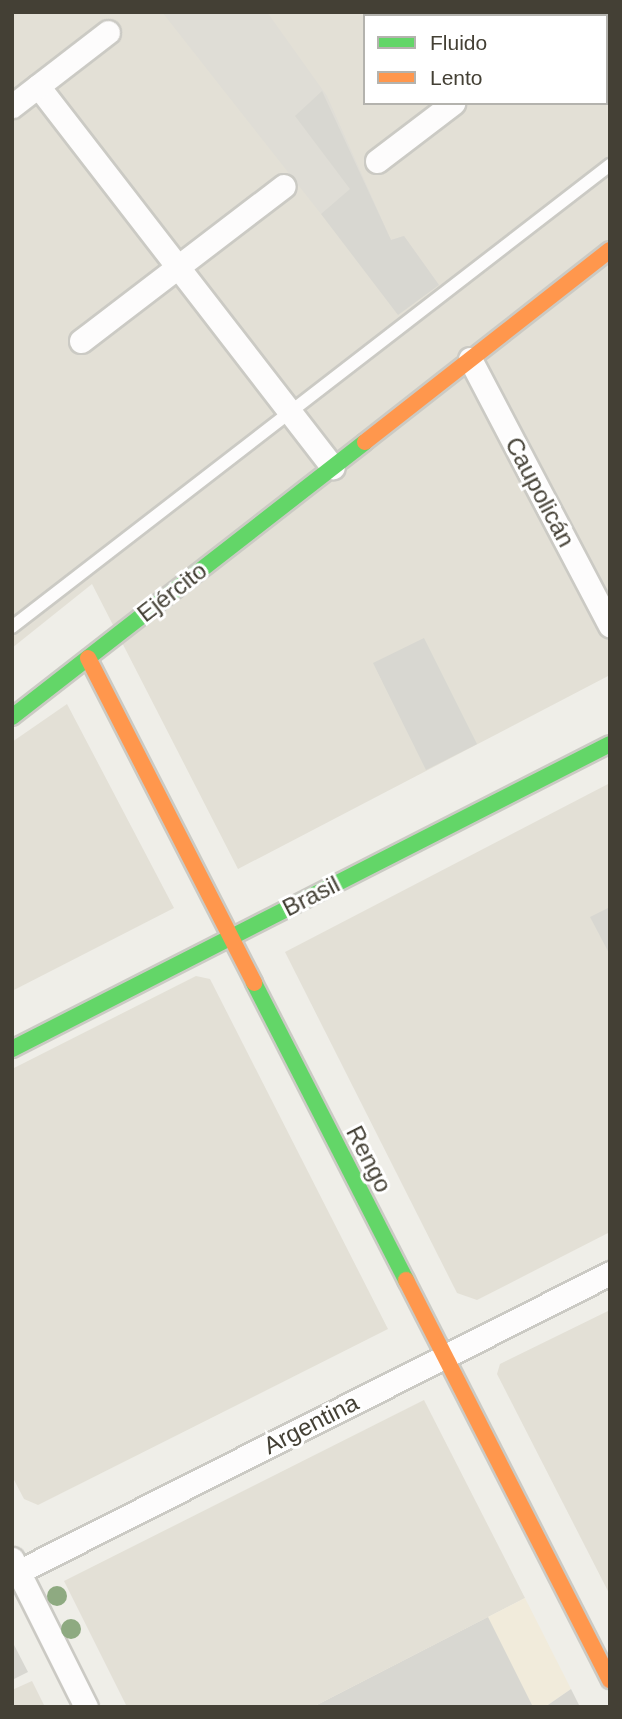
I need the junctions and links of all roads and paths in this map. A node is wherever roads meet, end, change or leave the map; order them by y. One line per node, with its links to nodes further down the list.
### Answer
1 (108, 32): 2 (street)
2 (38, 86): 4 (street); 9 (street)
3 (450, 105): 5 (street)
4 (12, 106)
5 (377, 162)
6 (610, 165): 12 (lane)
7 (284, 186): 9 (street)
8 (610, 250): 11 (main road, Ejército)
9 (178, 267): 10 (street); 12 (street)
10 (81, 341)
11 (470, 359): 13 (main road, Ejército); 14 (street, Caupolicán)
12 (291, 412): 13 (street); 15 (lane)
13 (333, 467): 16 (main road, Ejército)
14 (607, 613)
15 (12, 627)
16 (88, 658): 17 (main road, Ejército); 19 (main road, Rengo)
17 (12, 717)
18 (610, 744): 19 (main road, Brasil)
19 (230, 937): 20 (main road, Brasil); 22 (main road, Rengo)
20 (12, 1049)
21 (610, 1273): 22 (street, Argentina)
22 (444, 1357): 23 (street, Argentina); 24 (main road, Rengo)
23 (14, 1569): 25 (street)
24 (610, 1680)
25 (86, 1707)

